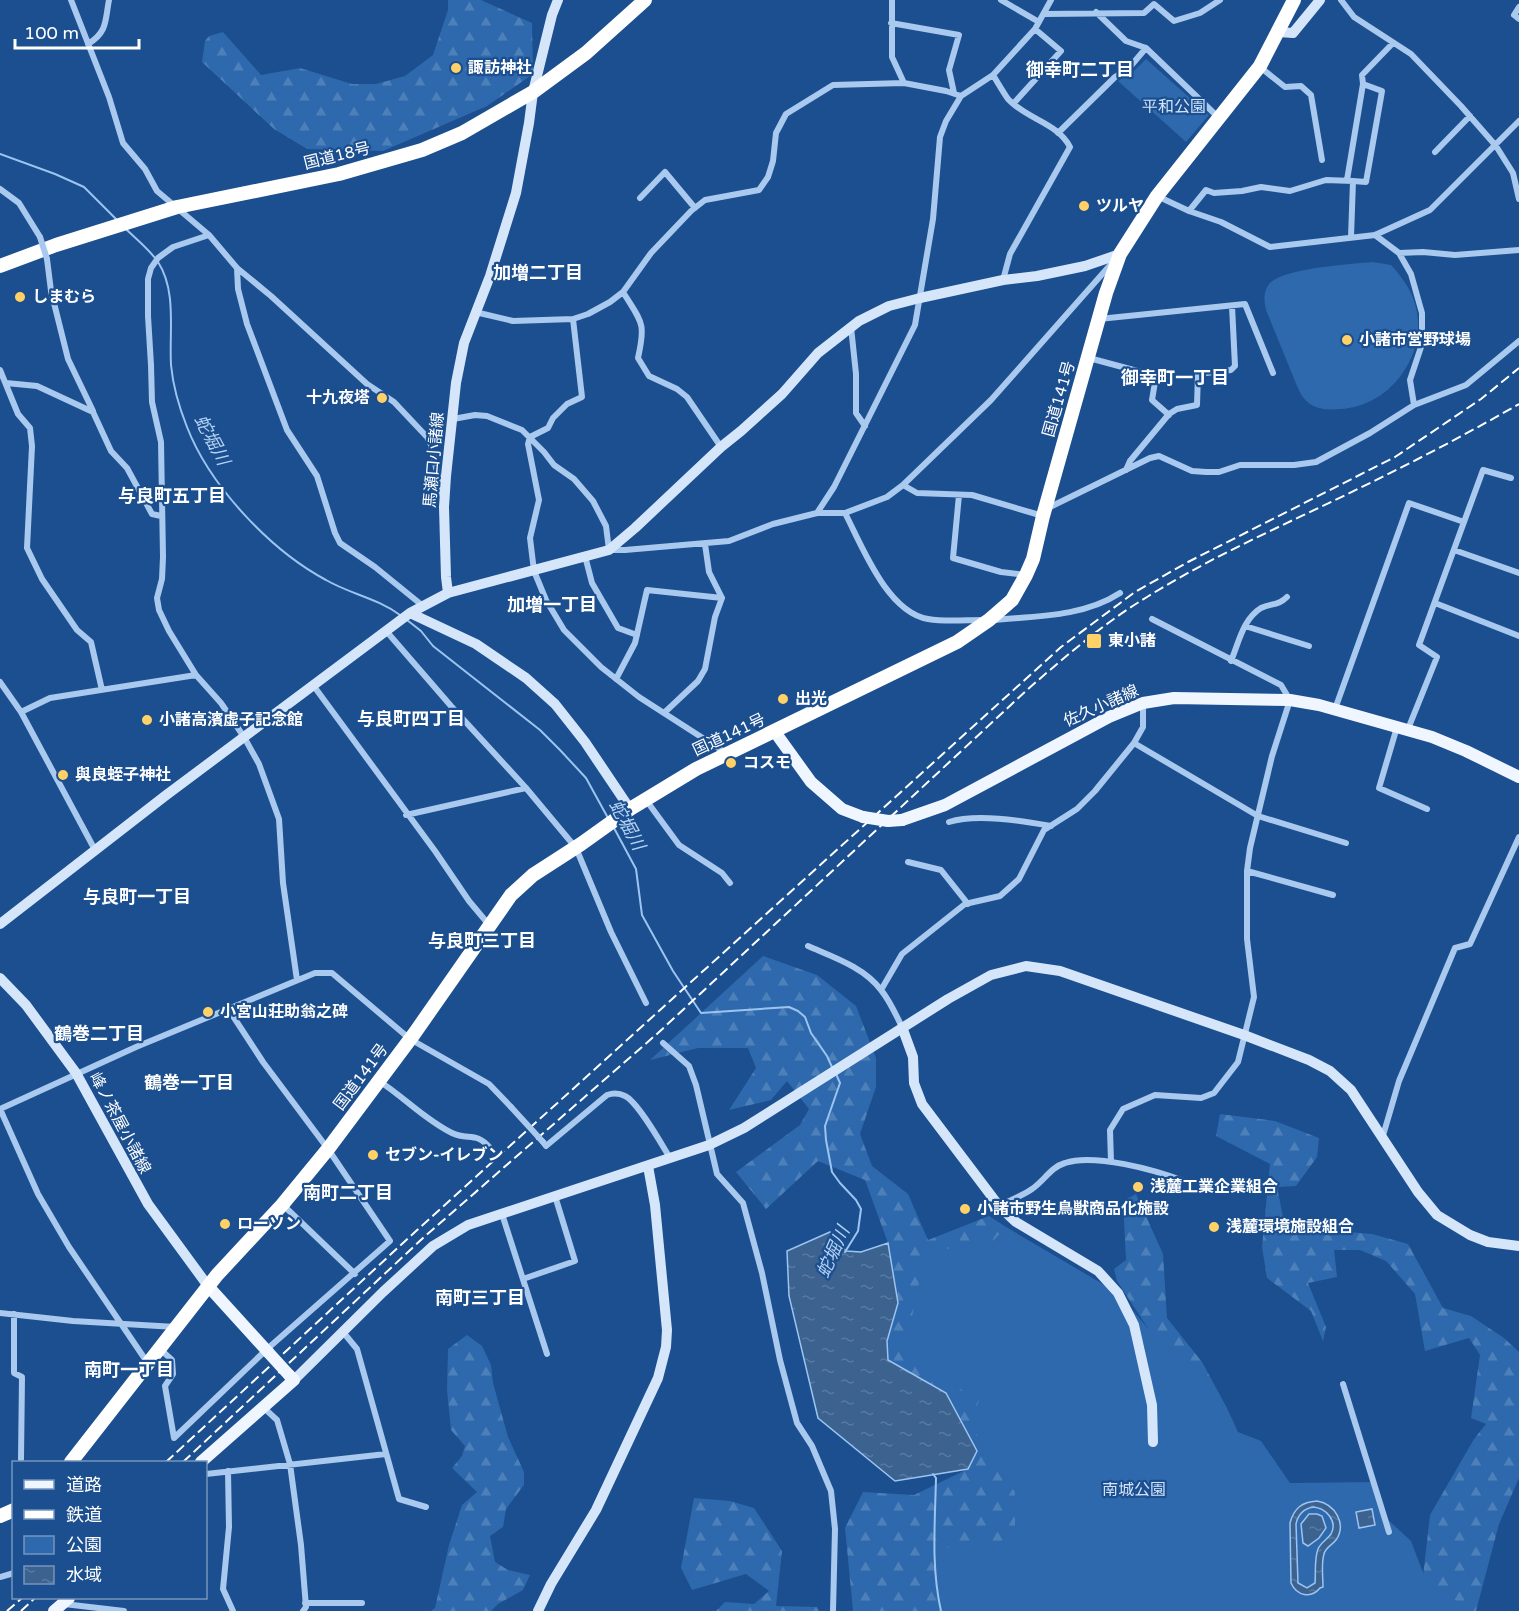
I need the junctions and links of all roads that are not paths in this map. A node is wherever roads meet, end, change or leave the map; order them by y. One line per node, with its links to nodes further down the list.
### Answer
1 (71, 0): 21 (street)
2 (109, 0): 21 (street)
3 (558, 0): 27 (street, 馬瀬口小諸線)
4 (645, 0): 27 (highway, 国道18号)
5 (892, 0): 17 (street)
6 (1001, 0): 16 (street)
7 (1052, 0): 14 (street)
8 (1220, 0): 13 (street)
9 (1294, 0): 19 (highway, 国道141号)
10 (1320, 0): 19 (street)
11 (1341, 0): 20 (street)
12 (1519, 7): 15 (street)
13 (1096, 12): 14 (street); 22 (street)
14 (1044, 14): 16 (street)
15 (1519, 19)
16 (1039, 22): 18 (street)
17 (891, 23): 25 (street); 28 (street)
18 (1035, 29): 24 (street); 29 (street)
19 (1279, 32): 23 (highway, 国道141号)
20 (1393, 43): 26 (street); 30 (street)
21 (88, 44): 42 (street)
22 (1146, 48): 31 (street); 33 (street)
23 (1260, 66): 31 (highway, 国道141号); 36 (street)
24 (993, 75): 28 (street); 29 (street)
25 (904, 83): 28 (street); 43 (street)
26 (1363, 84): 37 (street); 37 (street)
27 (533, 92): 42 (highway, 国道18号); 57 (street, 馬瀬口小諸線)
28 (957, 95): 55 (street)
29 (1014, 104): 33 (street)
30 (1470, 116): 34 (street); 35 (street)
31 (1219, 118): 39 (highway, 国道141号)
32 (1519, 121): 34 (street)
33 (1058, 133): 53 (street)
34 (1496, 146): 41 (street); 46 (street)
35 (1436, 152)
36 (1323, 160)
37 (1350, 180): 44 (street); 47 (street)
38 (0, 189): 67 (street, bridge)
39 (1157, 196): 44 (street); 50 (highway, 国道141号)
40 (640, 198): 43 (street)
41 (1519, 199)
42 (177, 207): 45 (street); 51 (highway, 国道18号)
43 (695, 208): 54 (street)
44 (1189, 211): 47 (street)
45 (208, 235): 52 (street); 81 (street)
46 (1375, 235): 47 (street); 49 (street)
47 (1351, 237)
48 (1519, 250): 49 (street)
49 (1399, 253): 66 (street)
50 (1120, 254): 53 (street); 59 (highway, 国道141号); 75 (street)
51 (0, 266)
52 (237, 268): 77 (street); 95 (street)
53 (1003, 280): 55 (street)
54 (623, 292): 58 (street); 72 (street)
55 (920, 298): 60 (street); 70 (street)
56 (1232, 306): 59 (street); 64 (street); 68 (street)
57 (475, 312): 58 (street); 69 (street, 馬瀬口小諸線)
58 (573, 319): 71 (street)
59 (1099, 319): 62 (highway, 国道141号)
60 (851, 327): 70 (street); 72 (street)
61 (1519, 341): 66 (street)
62 (1088, 357): 68 (street); 78 (highway, 国道141号)
63 (0, 370): 65 (street)
64 (1274, 373)
65 (6, 383): 67 (street); 109 (street)
66 (1414, 405): 73 (street)
67 (93, 412): 81 (street)
68 (1168, 415): 73 (street)
69 (453, 419): 71 (street); 77 (street, 馬瀬口小諸線)
70 (865, 426): 79 (street)
71 (530, 437): 84 (street); 87 (street)
72 (721, 447): 84 (street)
73 (1125, 470): 78 (street)
74 (1511, 477): 82 (street)
75 (903, 485): 76 (street); 80 (street)
76 (959, 495): 78 (street); 89 (street)
77 (444, 507): 90 (street, 馬瀬口小諸線)
78 (1044, 512): 89 (highway, 国道141号)
79 (817, 513): 80 (street); 83 (street)
80 (845, 513): 98 (street)
81 (161, 516): 105 (street)
82 (1464, 522): 85 (street); 112 (street)
83 (705, 544): 84 (street); 93 (street)
84 (609, 549): 86 (street)
85 (1454, 550): 88 (street); 94 (street)
86 (585, 556): 87 (street); 101 (street)
87 (534, 571): 90 (street); 106 (street)
88 (1519, 573)
89 (1026, 575): 98 (highway, 国道141号)
90 (448, 593): 95 (street)
91 (1120, 593): 98 (street)
92 (1287, 597): 99 (street)
93 (722, 598): 101 (street); 114 (street)
94 (1435, 603): 102 (street); 115 (street)
95 (423, 606): 96 (street)
96 (410, 613): 100 (street); 124 (street)
97 (1152, 619): 104 (street)
98 (989, 620): 116 (highway, 国道141号)
99 (1245, 626): 103 (street); 104 (street)
100 (387, 632): 108 (street); 121 (street)
101 (637, 635): 106 (street)
102 (1519, 636)
103 (1309, 646)
104 (1232, 661): 110 (street)
105 (196, 675): 109 (street); 117 (street)
106 (616, 679): 114 (street)
107 (0, 682): 113 (street)
108 (312, 685): 117 (street); 125 (street)
109 (102, 690): 113 (street)
110 (1290, 700): 111 (main road, 佐久小諸線); 112 (main road, 佐久小諸線); 126 (street)
111 (1143, 703): 116 (main road, 佐久小諸線, bridge); 118 (street)
112 (1335, 709): 115 (main road, 佐久小諸線)
113 (21, 712): 132 (street)
114 (664, 713): 119 (street)
115 (1403, 728): 120 (main road, 佐久小諸線); 123 (street)
116 (775, 732): 119 (highway, 国道141号)
117 (244, 737): 132 (street); 142 (street)
118 (1134, 743): 126 (street); 128 (street)
119 (727, 753): 122 (highway, 国道141号)
120 (1519, 777)
121 (526, 788): 125 (street); 131 (street)
122 (646, 800): 124 (highway, 国道141号); 135 (street)
123 (1427, 808)
124 (630, 809): 131 (highway, 国道141号)
125 (406, 815): 139 (street)
126 (1258, 816): 130 (street); 134 (street)
127 (950, 822): 128 (street)
128 (1051, 826): 137 (street)
129 (1519, 837): 153 (street)
130 (1346, 843)
131 (576, 848): 139 (highway, 国道141号); 144 (street)
132 (95, 850): 138 (street)
133 (908, 862): 137 (street)
134 (1247, 871): 136 (street); 147 (street)
135 (730, 883)
136 (1333, 895)
137 (968, 904): 143 (street)
138 (0, 923)
139 (491, 926): 148 (highway, 国道141号)
140 (808, 946): 143 (street)
141 (0, 978): 150 (street, 峰ノ茶屋小諸線)
142 (297, 981): 145 (street); 148 (street)
143 (882, 990): 146 (street)
144 (646, 1003)
145 (229, 1010): 150 (street); 156 (street)
146 (902, 1027): 147 (street); 154 (street); 163 (street)
147 (1244, 1035): 153 (street); 158 (street)
148 (410, 1039): 151 (highway, 国道141号); 157 (street, bridge)
149 (663, 1043): 154 (street)
150 (76, 1073): 152 (street); 168 (street, 峰ノ茶屋小諸線)
151 (378, 1081): 155 (street); 156 (highway, 国道141号)
152 (0, 1109): 171 (street)
153 (1382, 1139): 165 (street)
154 (709, 1145): 157 (street); 198 (street)
155 (490, 1148)
156 (328, 1149): 162 (highway, 国道141号); 166 (street)
157 (671, 1159): 159 (street)
158 (1111, 1162): 160 (street); 163 (street)
159 (648, 1166): 161 (street); 197 (street)
160 (1184, 1181)
161 (555, 1196): 164 (street); 167 (street)
162 (282, 1205): 166 (street); 168 (highway, 国道141号)
163 (999, 1206): 181 (street)
164 (502, 1214): 167 (street); 173 (street)
165 (1519, 1246)
166 (355, 1274): 175 (street)
167 (523, 1279): 176 (street)
168 (208, 1286): 172 (highway, 国道141号); 175 (main road)
169 (0, 1313): 170 (street)
170 (14, 1314): 171 (street); 183 (street)
171 (122, 1322): 172 (street); 177 (street)
172 (177, 1327): 174 (highway, 国道141号)
173 (343, 1332): 178 (street); 182 (street)
174 (159, 1348): 175 (street); 177 (highway, 国道141号)
175 (267, 1351): 178 (main road, bridge)
176 (546, 1354)
177 (147, 1363): 184 (highway, 国道141号)
178 (291, 1378): 180 (main road)
179 (1343, 1384): 190 (street)
180 (264, 1408): 185 (main road); 186 (street)
181 (1153, 1442)
182 (387, 1454): 186 (street); 189 (street)
183 (21, 1459)
184 (72, 1461)
185 (202, 1461)
186 (290, 1464): 187 (street); 193 (street)
187 (228, 1471): 188 (street); 195 (street)
188 (207, 1474)
189 (426, 1507)
190 (1389, 1532)
191 (362, 1602): 193 (street)
192 (62, 1603): 194 (street)
193 (305, 1603): 196 (street)
194 (123, 1611)
195 (233, 1611)
196 (303, 1611)
197 (538, 1611)
198 (833, 1611)

